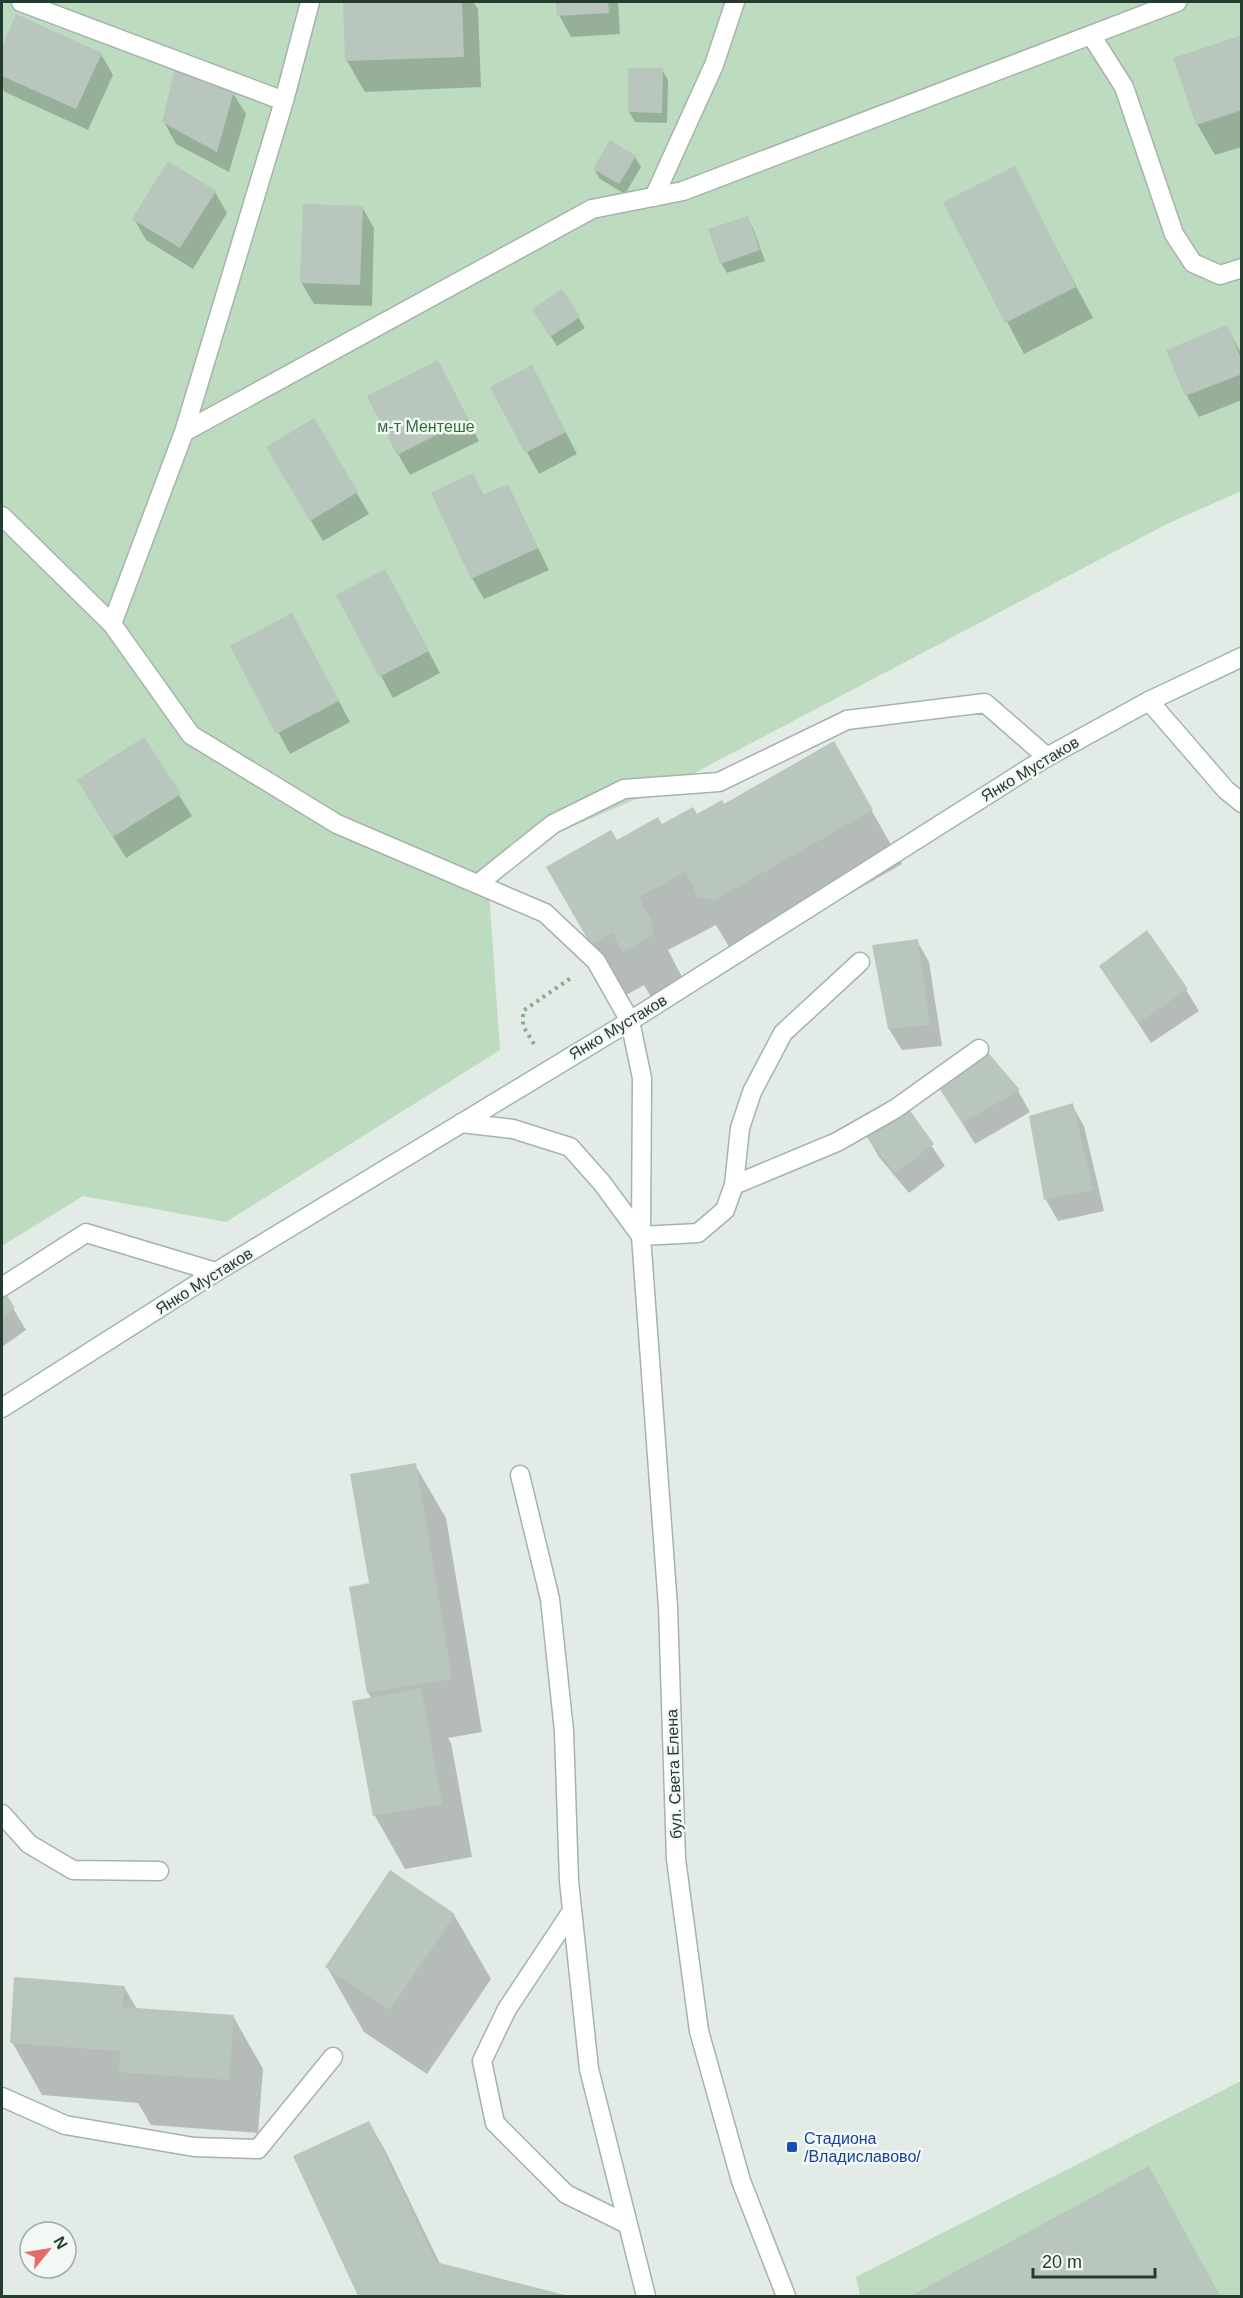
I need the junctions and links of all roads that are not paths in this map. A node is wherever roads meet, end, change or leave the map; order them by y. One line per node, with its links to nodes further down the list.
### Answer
1 (21, 2): 6 (street)
2 (310, 2): 6 (street)
3 (735, 2): 7 (street)
4 (1177, 2): 5 (street)
5 (1091, 35): 7 (street); 8 (street)
6 (284, 101): 9 (street)
7 (654, 197): 9 (street)
8 (1242, 268)
9 (184, 432): 11 (street)
10 (2, 516): 11 (street, бул. Света Елена)
11 (112, 624): 16 (street, бул. Света Елена)
12 (1242, 657): 13 (street, Янко Мустаков)
13 (1149, 701): 14 (street, Янко Мустаков); 15 (street)
14 (1047, 757): 16 (street); 18 (street, Янко Мустаков)
15 (1242, 803)
16 (479, 883): 18 (street, бул. Света Елена)
17 (860, 962): 21 (street)
18 (630, 1021): 20 (street, Янко Мустаков); 22 (street, бул. Света Елена)
19 (979, 1049): 21 (street)
20 (461, 1123): 22 (street); 23 (street, Янко Мустаков)
21 (734, 1185): 22 (street)
22 (641, 1236): 34 (street, бул. Света Елена)
23 (216, 1272): 24 (street); 25 (street, Янко Мустаков)
24 (2, 1287)
25 (2, 1408)
26 (520, 1475): 29 (street)
27 (2, 1814): 28 (street)
28 (159, 1871)
29 (572, 1911): 32 (street); 32 (street)
30 (333, 2057): 31 (street)
31 (2, 2097)
32 (627, 2224): 33 (street)
33 (646, 2296)
34 (786, 2296)

